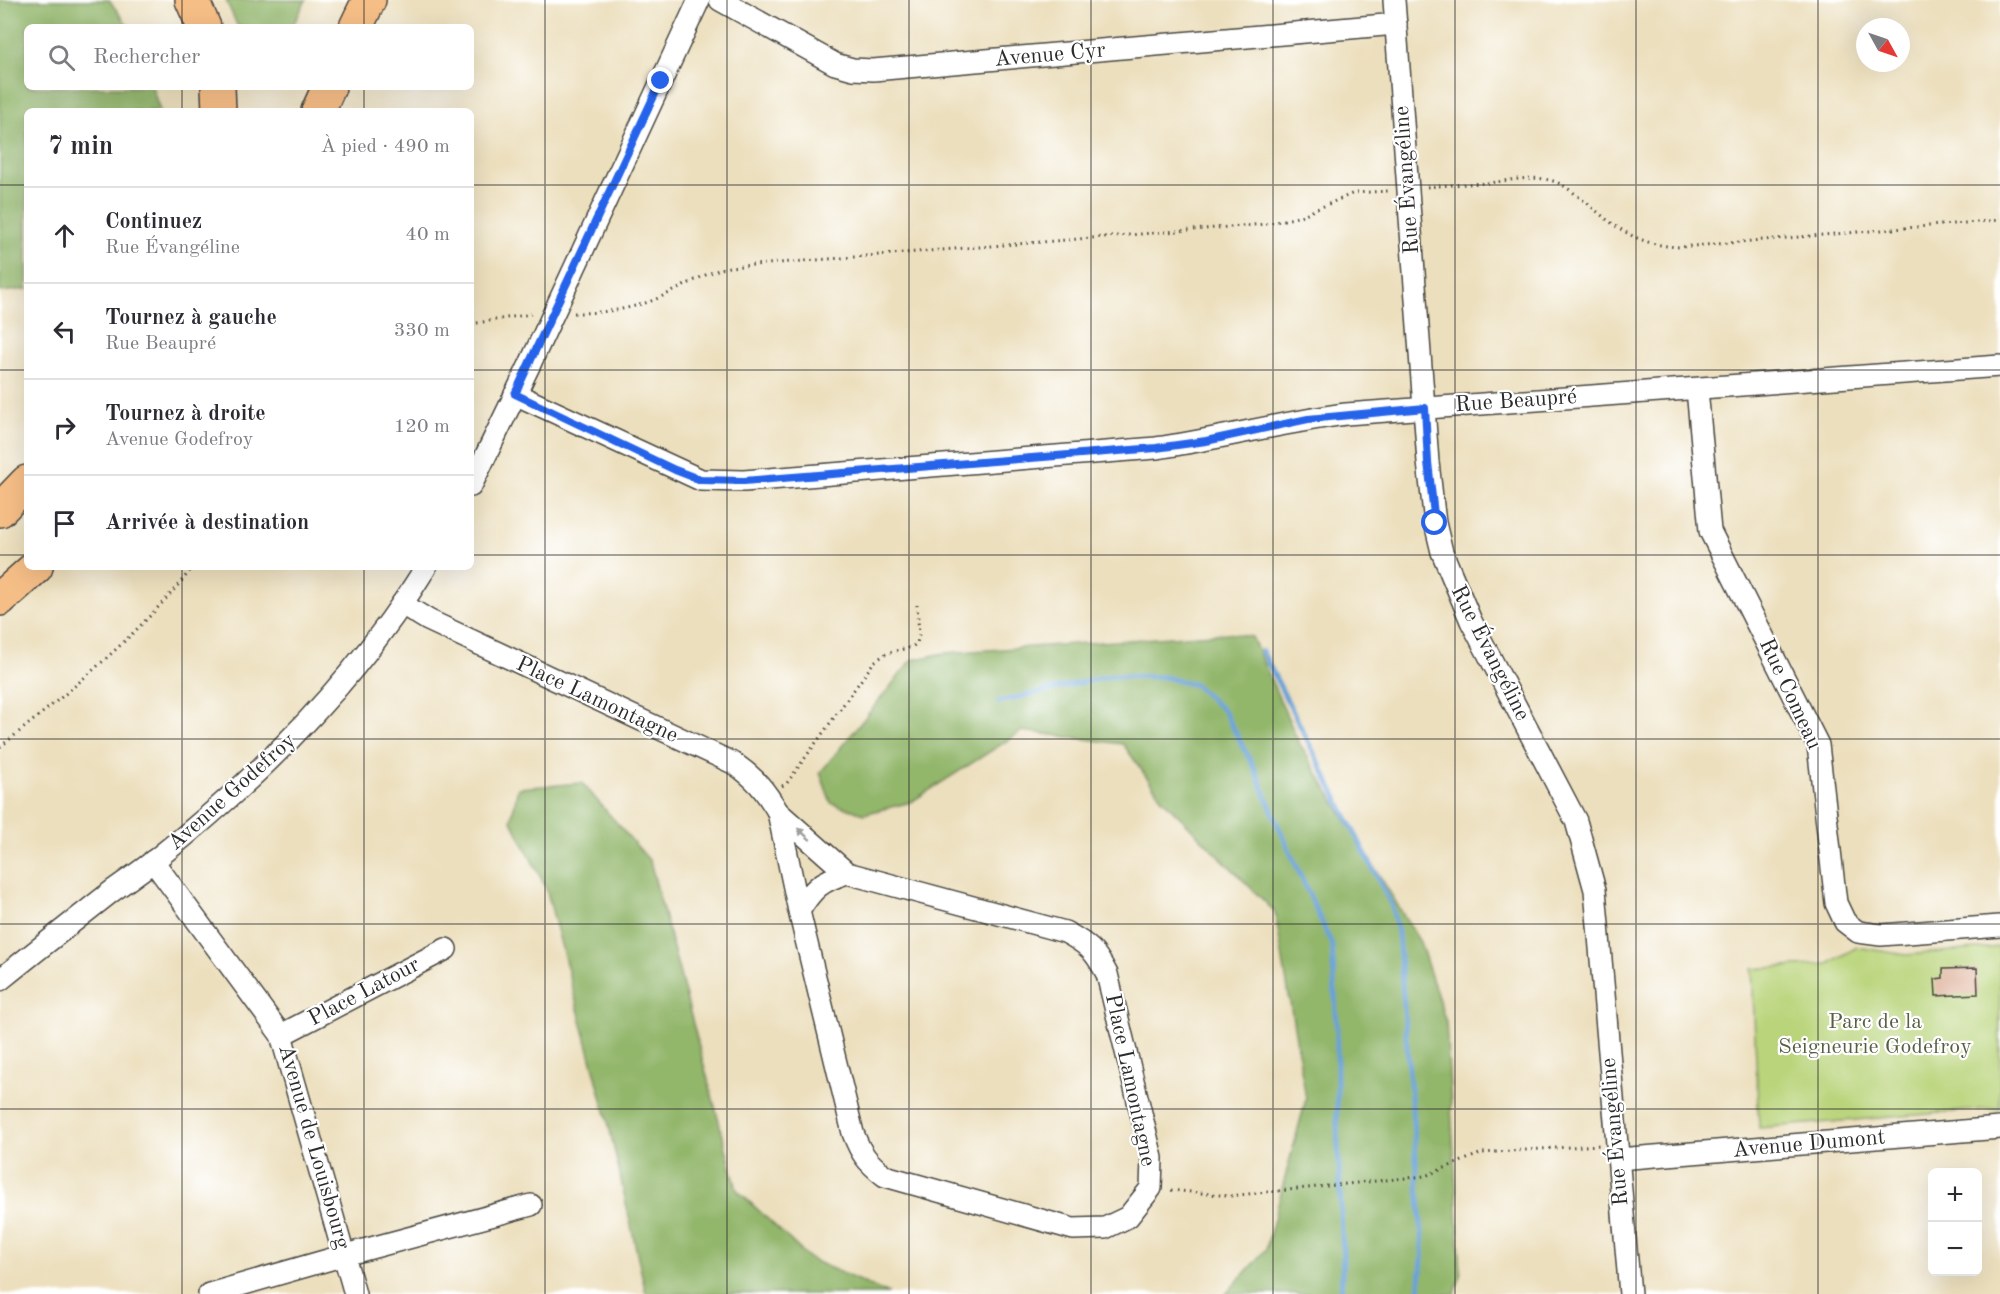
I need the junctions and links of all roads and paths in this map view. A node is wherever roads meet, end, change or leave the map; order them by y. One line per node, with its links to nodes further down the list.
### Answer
1 (192, 0): 6 (highway)
2 (369, 0): 7 (highway)
3 (699, 0): 21 (street)
4 (720, 0): 8 (street, Avenue Cyr)
5 (1394, 0): 8 (street, Rue Évangéline)
6 (203, 24)
7 (357, 24)
8 (1396, 24): 22 (street, Rue Évangéline)
9 (218, 90): 11 (highway)
10 (328, 90): 12 (highway)
11 (219, 108)
12 (319, 108)
13 (1430, 187): 15 (path)
14 (1387, 191): 16 (path)
15 (2000, 219)
16 (569, 313)
17 (535, 314): 18 (path)
18 (474, 323)
19 (2000, 366): 20 (street, Rue Beaupré)
20 (1697, 389): 22 (street, Rue Beaupré); 38 (street, Rue Comeau)
21 (515, 394): 22 (street, Rue Beaupré); 23 (street)
22 (1425, 408): 43 (street, Rue Évangéline)
23 (474, 480)
24 (24, 485): 25 (highway)
25 (0, 510)
26 (33, 570): 29 (highway)
27 (190, 570): 32 (path)
28 (424, 570): 30 (street, Avenue Godefroy)
29 (0, 599)
30 (402, 604): 34 (street, Place Lamontagne); 35 (street, Avenue Godefroy)
31 (917, 605): 33 (path)
32 (0, 747)
33 (787, 783)
34 (778, 812): 36 (street, Place Lamontagne, one-way to 34); 37 (street, Place Lamontagne)
35 (153, 861): 40 (street, Avenue Godefroy); 41 (street, Avenue de Louisbourg)
36 (847, 873): 37 (street); 44 (street, Place Lamontagne)
37 (799, 911): 44 (street, Place Lamontagne)
38 (2000, 926)
39 (446, 949): 41 (street, Place Latour)
40 (0, 980)
41 (281, 1035): 46 (street, Avenue de Louisbourg)
42 (2000, 1128): 43 (street, Avenue Dumont)
43 (1618, 1152): 44 (path); 49 (street, Rue Évangéline)
44 (1151, 1188)
45 (531, 1205): 46 (street)
46 (345, 1255): 47 (street); 48 (street, Avenue de Louisbourg)
47 (209, 1294)
48 (355, 1294)
49 (1630, 1294)

